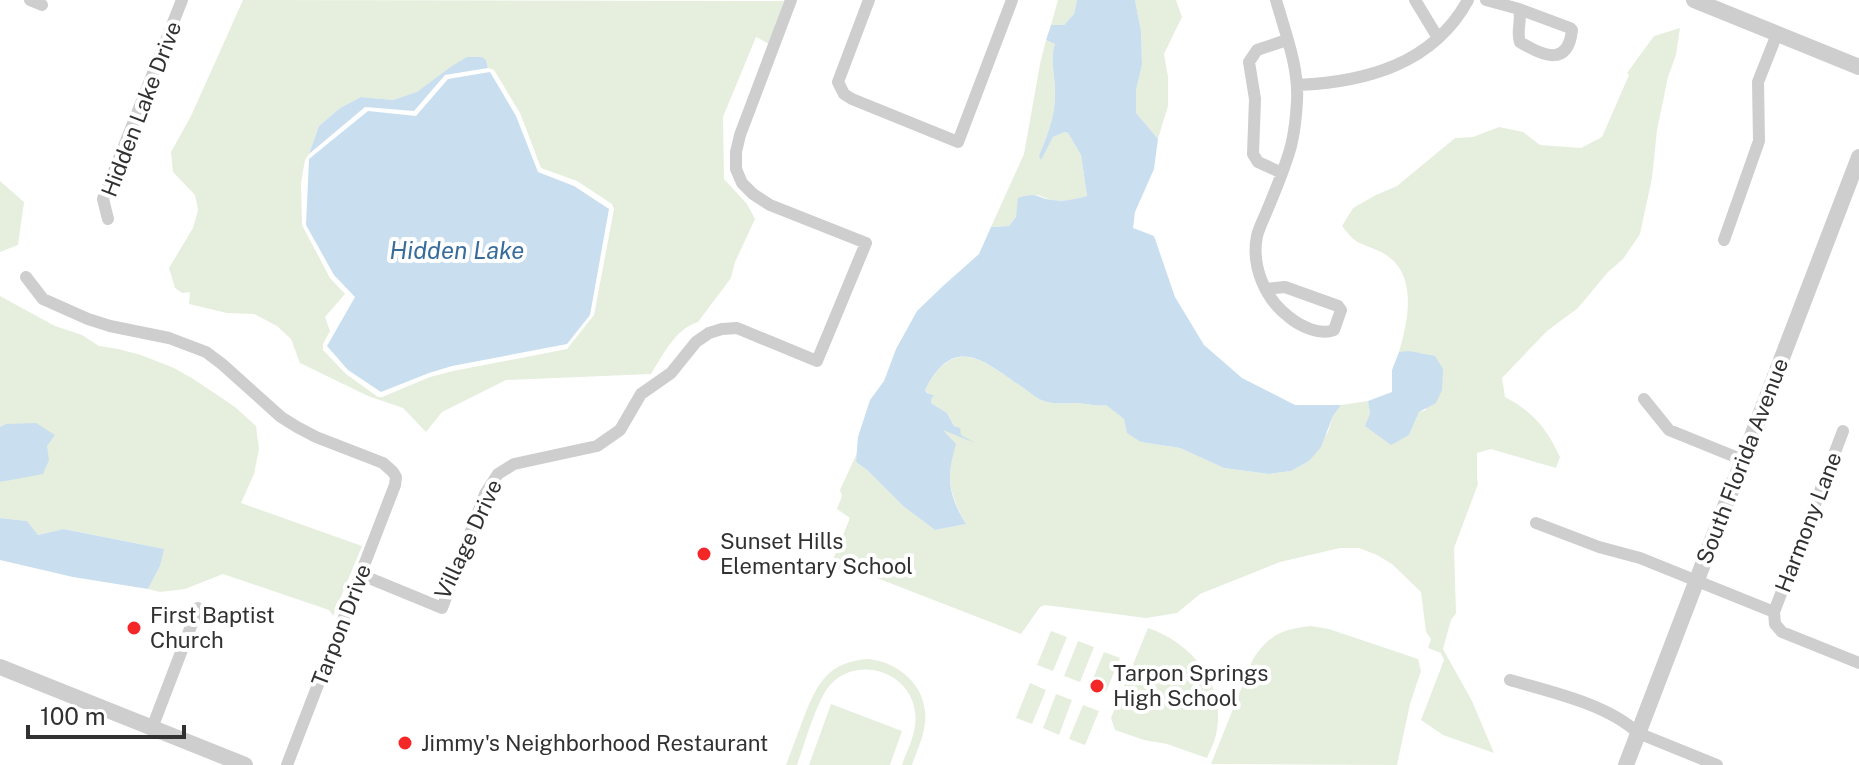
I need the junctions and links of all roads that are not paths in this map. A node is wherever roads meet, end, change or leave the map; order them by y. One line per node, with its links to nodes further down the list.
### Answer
1 (182, 0): 18 (street, Hidden Lake Drive)
2 (791, 0): 26 (street, Village Drive)
3 (869, 0): 4 (street)
4 (1012, 0)
5 (1276, 0): 13 (street)
6 (1415, 0): 12 (street)
7 (1468, 0): 12 (street)
8 (1486, 0): 10 (street)
9 (1694, 0): 11 (street)
10 (1519, 9): 10 (street)
11 (1777, 34): 14 (street); 19 (street)
12 (1438, 38): 15 (street)
13 (1287, 40): 15 (street); 17 (street)
14 (1859, 67)
15 (1298, 85): 17 (street)
16 (1859, 157): 24 (street, South Florida Avenue)
17 (1282, 173): 21 (street)
18 (108, 219)
19 (1724, 240)
20 (26, 277): 36 (street, Tarpon Drive)
21 (1266, 289): 21 (street)
22 (1644, 399): 24 (street)
23 (1843, 431): 29 (street, Harmony Lane)
24 (1743, 460): 27 (street, South Florida Avenue)
25 (1536, 523): 27 (street)
26 (369, 578)
27 (1696, 581): 29 (street); 34 (street, South Florida Avenue)
28 (198, 608): 33 (street)
29 (1774, 612): 30 (street)
30 (1859, 663)
31 (0, 667): 33 (street)
32 (1510, 680): 34 (street)
33 (152, 728): 35 (street)
34 (1638, 733): 37 (street, South Florida Avenue); 38 (street)
35 (245, 765)
36 (287, 765)
37 (1626, 765)
38 (1717, 765)

